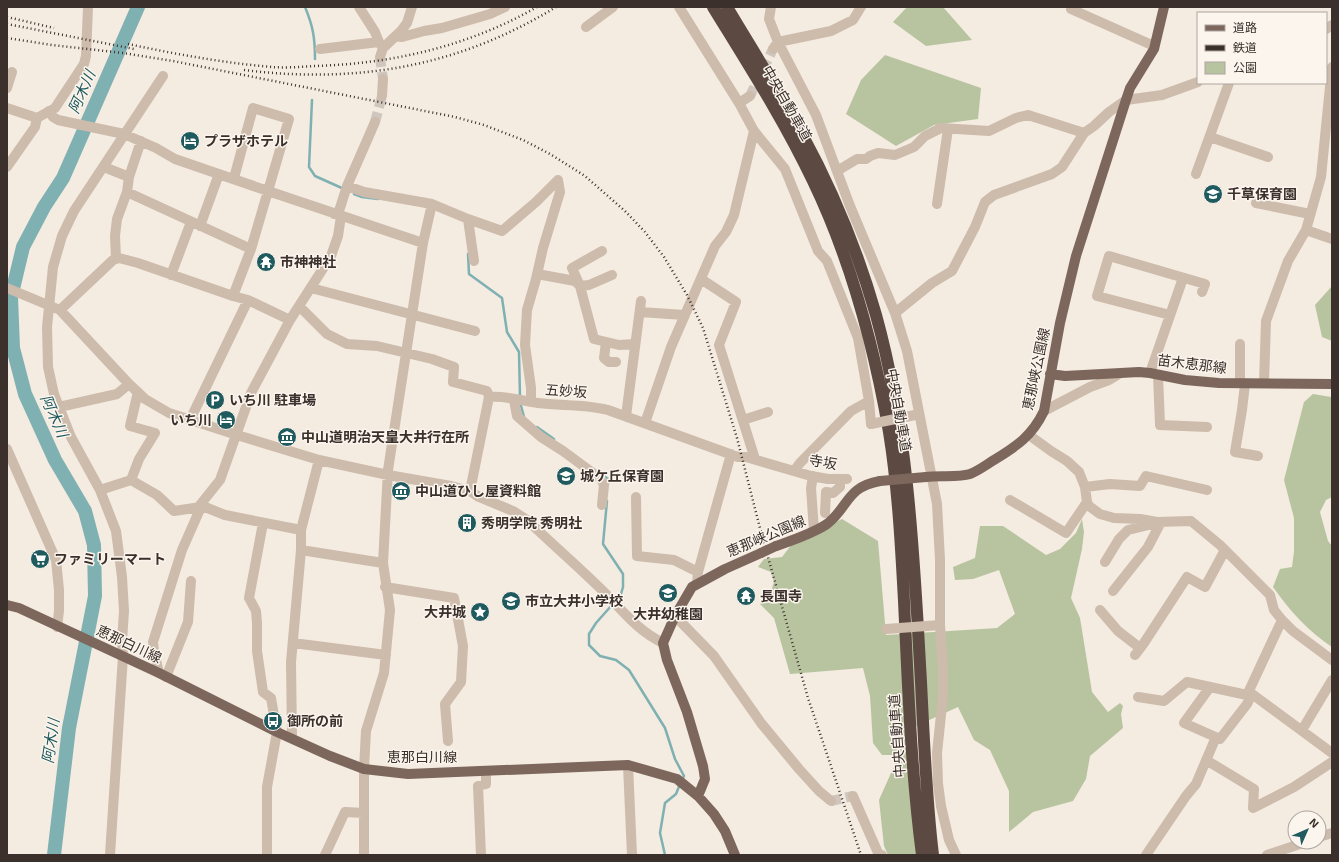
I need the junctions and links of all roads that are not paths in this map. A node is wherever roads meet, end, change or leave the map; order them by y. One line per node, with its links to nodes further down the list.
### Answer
1 (88, 7): 32 (street)
2 (359, 7): 17 (street)
3 (412, 7): 14 (street)
4 (505, 7): 14 (street)
5 (612, 7): 13 (street)
6 (679, 7): 30 (street)
7 (713, 7): 190 (highway, 中央自動車道)
8 (727, 7): 191 (highway, 中央自動車道)
9 (771, 7): 15 (street)
10 (861, 7): 15 (street)
11 (1164, 7): 16 (main road, 恵那峡公園線)
12 (1071, 9): 16 (street)
13 (586, 27)
14 (396, 36): 17 (street)
15 (776, 45): 44 (street)
16 (1154, 46): 29 (main road, 恵那峡公園線)
17 (381, 49): 18 (street)
18 (320, 50)
19 (1332, 67): 20 (street)
20 (1332, 71): 55 (street)
21 (12, 72): 26 (street)
22 (163, 76): 38 (street)
23 (383, 79): 27 (street)
24 (1197, 82): 29 (street)
25 (1229, 84): 39 (street)
26 (7, 88)
27 (382, 96)
28 (750, 96): 30 (street)
29 (1126, 100): 37 (street); 93 (main road, 恵那峡公園線)
30 (739, 103): 36 (street)
31 (7, 108): 33 (street)
32 (49, 111): 33 (street); 38 (street)
33 (37, 118): 42 (street)
34 (375, 122): 49 (street)
35 (948, 129): 37 (street); 44 (street); 54 (street)
36 (754, 131): 70 (street); 103 (street)
37 (1084, 133): 82 (street)
38 (124, 134): 40 (street); 43 (street)
39 (1210, 137): 41 (street); 46 (street)
40 (141, 142): 45 (street); 47 (street)
41 (1268, 156)
42 (7, 167)
43 (104, 167): 47 (street); 78 (street)
44 (837, 171): 82 (street)
45 (219, 174): 48 (street); 58 (street)
46 (1196, 174)
47 (129, 177): 51 (street)
48 (234, 178): 50 (street); 50 (street)
49 (346, 190): 53 (street); 56 (street)
50 (268, 191): 56 (street); 62 (street)
51 (127, 192): 58 (street); 64 (street)
52 (1256, 203): 55 (street)
53 (432, 204): 57 (street); 61 (street)
54 (937, 204)
55 (1310, 214): 59 (street)
56 (337, 215): 61 (street); 73 (street)
57 (468, 219): 65 (street); 67 (street)
58 (196, 224): 62 (street); 66 (street)
59 (1306, 230): 60 (street); 96 (street)
60 (1332, 239)
61 (423, 243): 83 (street)
62 (251, 248): 75 (street)
63 (602, 251): 71 (street)
64 (116, 258): 66 (street); 80 (street)
65 (474, 261)
66 (170, 274): 75 (street)
67 (537, 274): 71 (street); 104 (street)
68 (612, 275): 71 (street)
69 (1183, 278): 74 (street); 85 (street); 85 (street)
70 (701, 279): 84 (street); 111 (street)
71 (580, 286): 88 (street)
72 (7, 288): 78 (street)
73 (311, 288): 79 (street); 83 (street)
74 (1202, 292)
75 (233, 296): 76 (street)
76 (248, 300): 86 (street); 110 (street)
77 (641, 301): 81 (street)
78 (50, 306): 80 (street); 105 (street)
79 (300, 306): 86 (street); 91 (street)
80 (60, 310): 97 (street)
81 (640, 312): 84 (street); 89 (street)
82 (895, 313): 108 (street)
83 (412, 314): 87 (street); 91 (street)
84 (684, 315): 112 (street)
85 (1170, 315): 95 (street)
86 (290, 320): 114 (street)
87 (475, 331)
88 (606, 342): 89 (street); 92 (street)
89 (635, 344): 109 (street)
90 (1240, 344): 98 (street)
91 (406, 354): 101 (street); 122 (street)
92 (616, 362)
93 (1050, 374): 94 (main road, 苗木恵那線); 106 (main road, 恵那峡公園線)
94 (1119, 374): 95 (main road, 苗木恵那線); 106 (street)
95 (1154, 374): 98 (main road, 苗木恵那線); 113 (street)
96 (1264, 383): 98 (main road, 苗木恵那線); 99 (main road, 苗木恵那線)
97 (129, 384): 100 (street); 105 (street)
98 (1242, 384): 118 (street)
99 (1332, 384)
100 (138, 392): 110 (street); 125 (street)
101 (489, 397): 102 (street, 五妙坂); 129 (street)
102 (514, 400): 104 (street, 五妙坂); 134 (street)
103 (869, 401): 108 (street, bridge); 121 (street)
104 (531, 402): 109 (street, 五妙坂)
105 (59, 406): 127 (street)
106 (1044, 411): 115 (main road, 恵那峡公園線)
107 (768, 412): 111 (street)
108 (917, 414): 124 (street)
109 (626, 416): 112 (street, 五妙坂)
110 (190, 420): 114 (street)
111 (743, 420): 119 (street)
112 (645, 423): 117 (street, 五妙坂)
113 (1207, 427)
114 (237, 435): 120 (street); 133 (street)
115 (1029, 435): 124 (main road, 恵那峡公園線); 126 (street)
116 (7, 449): 154 (street)
117 (730, 454): 119 (street, 寺坂); 144 (street)
118 (1258, 456)
119 (755, 459): 121 (street, 寺坂)
120 (319, 460): 122 (street); 138 (street)
121 (794, 471): 123 (street, 寺坂)
122 (388, 475): 129 (street); 143 (street)
123 (813, 476): 135 (street, 寺坂); 139 (street)
124 (929, 476): 139 (main road, 恵那峡公園線, bridge); 153 (street)
125 (131, 480): 127 (street); 133 (street)
126 (1085, 487): 128 (street); 132 (street)
127 (100, 490): 159 (street)
128 (1207, 490)
129 (470, 491): 157 (street)
130 (636, 497): 144 (street)
131 (1010, 500): 132 (street)
132 (1087, 502): 136 (street)
133 (200, 506): 137 (street); 161 (street)
134 (602, 506)
135 (825, 513)
136 (1161, 522): 141 (street); 142 (street); 148 (street)
137 (263, 523): 138 (street); 167 (street)
138 (301, 530): 140 (street)
139 (814, 531): 146 (main road, 恵那峡公園線, bridge)
140 (301, 550): 143 (street); 156 (street)
141 (1225, 550): 150 (street); 152 (street)
142 (1105, 562)
143 (383, 563): 147 (street)
144 (698, 572): 146 (street)
145 (191, 581): 161 (street)
146 (697, 584): 151 (main road, 恵那峡公園線)
147 (385, 586): 158 (street); 170 (street)
148 (1114, 591)
149 (7, 605): 154 (main road, 恵那白川線)
150 (1100, 610)
151 (675, 616): 157 (main road, 恵那峡公園線); 179 (street)
152 (1282, 620): 160 (street); 164 (street)
153 (940, 625): 155 (street, bridge); 192 (street)
154 (57, 627): 159 (main road, 恵那白川線)
155 (886, 629)
156 (293, 643): 158 (street); 169 (street)
157 (663, 643): 177 (main road)
158 (386, 655): 175 (street)
159 (123, 656): 161 (main road, 恵那白川線); 182 (street)
160 (1332, 660)
161 (162, 675): 167 (main road, 恵那白川線)
162 (1332, 680): 166 (street)
163 (1210, 687): 164 (street); 165 (street); 168 (street)
164 (1250, 694): 166 (street); 168 (street)
165 (1138, 697)
166 (1302, 730): 171 (street)
167 (277, 732): 169 (main road, 恵那白川線); 183 (street)
168 (1216, 737): 172 (street)
169 (292, 738): 175 (main road, 恵那白川線)
170 (448, 741)
171 (1332, 753)
172 (1206, 760): 173 (street); 193 (street)
173 (1332, 762)
174 (628, 764): 175 (main road, 恵那白川線); 177 (main road, 恵那白川線); 187 (street)
175 (364, 769): 180 (street)
176 (486, 776): 186 (street)
177 (698, 796): 188 (main road, 恵那白川線)
178 (853, 796): 189 (street)
179 (831, 801)
180 (364, 813): 184 (street); 185 (street)
181 (1287, 848): 194 (street)
182 (110, 855)
183 (267, 855)
184 (325, 855)
185 (364, 855)
186 (481, 855)
187 (632, 855)
188 (735, 855)
189 (882, 855)
190 (922, 855)
191 (933, 855)
192 (956, 855)
193 (1146, 855)
194 (1267, 855)

